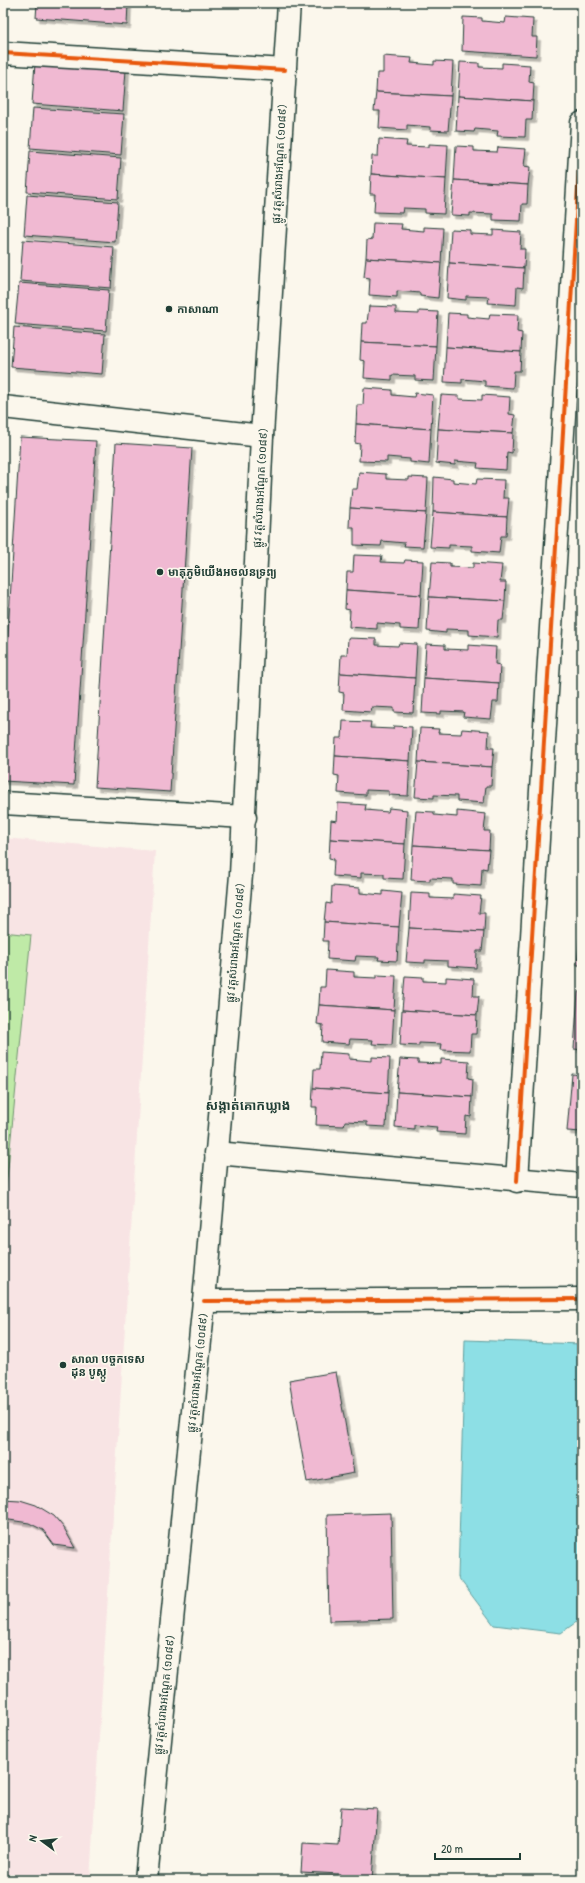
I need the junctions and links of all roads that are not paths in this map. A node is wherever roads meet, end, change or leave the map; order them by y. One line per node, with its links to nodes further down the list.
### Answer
1 (290, 3): 3 (street, ផ្លូវ វត្តសំរោងអណ្ដែត (១០៨៩))
2 (3, 53): 3 (street)
3 (285, 70): 6 (street, ផ្លូវ វត្តសំរោងអណ្ដែត (១០៨៩))
4 (582, 123): 10 (street)
5 (3, 407): 6 (street)
6 (262, 436): 8 (street, ផ្លូវ វត្តសំរោងអណ្ដែត (១០៨៩))
7 (3, 803): 8 (street)
8 (245, 817): 9 (street, ផ្លូវ វត្តសំរោងអណ្ដែត (១០៨៩))
9 (216, 1153): 10 (street); 13 (street, ផ្លូវ វត្តសំរោងអណ្ដែត (១០៨៩))
10 (517, 1181): 11 (street)
11 (582, 1185)
12 (582, 1299): 13 (street)
13 (204, 1301): 14 (street, ផ្លូវ វត្តសំរោងអណ្ដែត (១០៨៩))
14 (146, 1880)

